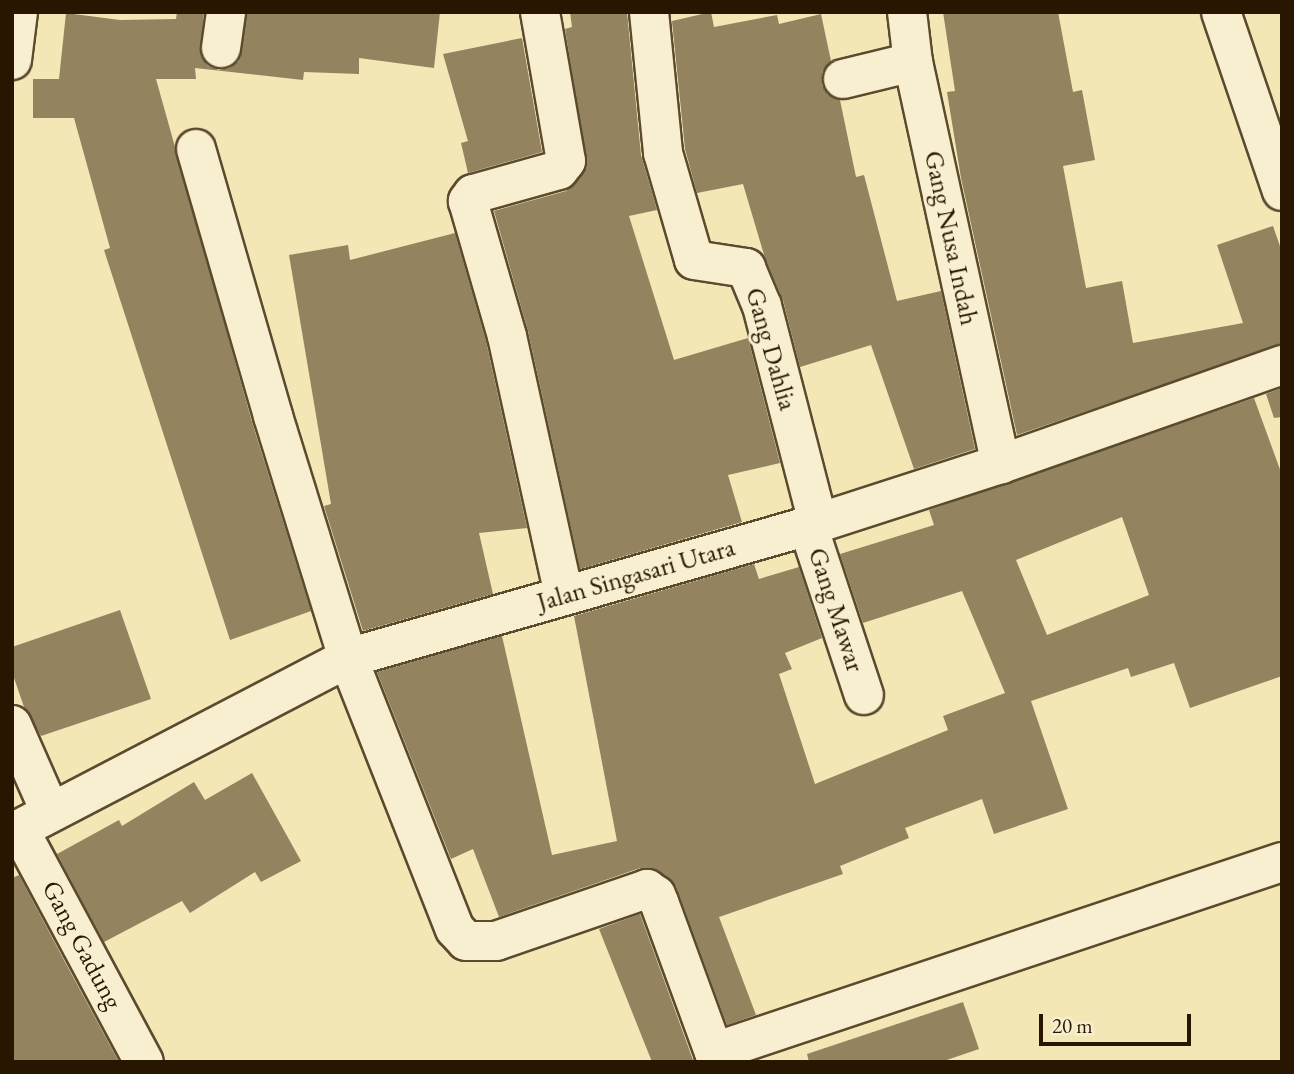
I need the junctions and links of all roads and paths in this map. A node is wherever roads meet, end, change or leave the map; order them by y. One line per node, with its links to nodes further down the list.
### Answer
1 (18, 12): 6 (street)
2 (540, 12): 14 (street)
3 (649, 12): 13 (street, Gang Dahlia)
4 (907, 12): 7 (street, Gang Nusa Indah)
5 (1221, 12): 10 (street)
6 (12, 60)
7 (913, 62): 8 (street); 12 (street, Gang Nusa Indah)
8 (843, 79)
9 (196, 149): 15 (street)
10 (1282, 191)
11 (1282, 365): 12 (street, Jalan Singasari Utara)
12 (1001, 464): 13 (street, Jalan Singasari Utara)
13 (813, 525): 14 (street, Jalan Singasari Utara); 16 (street, Gang Mawar)
14 (564, 596): 15 (street, Jalan Singasari Utara)
15 (348, 658): 18 (street, Jalan Singasari Utara); 19 (street)
16 (864, 695)
17 (12, 724): 18 (street, Gang Gadung)
18 (27, 824): 20 (street, Gang Gadung)
19 (1282, 862)
20 (144, 1062)

